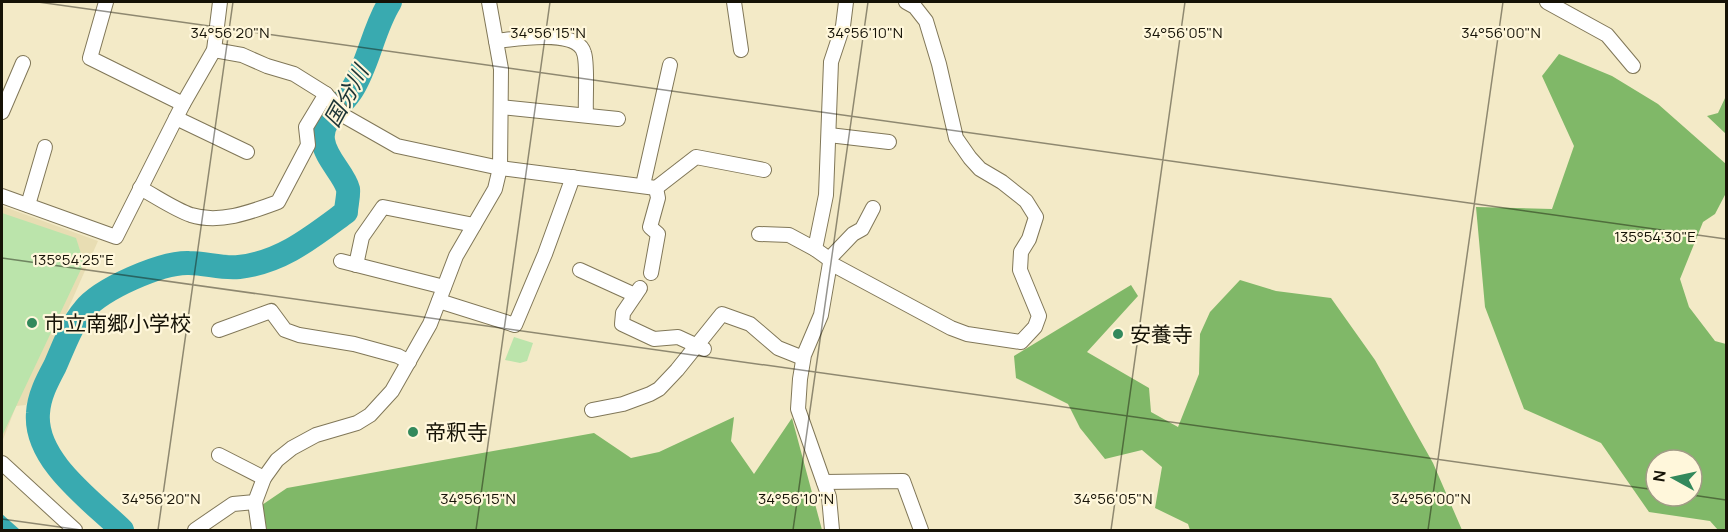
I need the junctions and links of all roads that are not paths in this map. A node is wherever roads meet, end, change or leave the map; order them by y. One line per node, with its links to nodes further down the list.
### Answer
1 (106, 2): 15 (street)
2 (220, 2): 9 (street)
3 (489, 2): 8 (street)
4 (734, 2): 10 (street)
5 (846, 2): 21 (street)
6 (906, 2): 37 (street)
7 (1547, 2): 13 (street)
8 (496, 41): 16 (street); 18 (street)
9 (214, 50): 14 (street); 15 (street)
10 (741, 50)
11 (23, 63): 17 (street)
12 (670, 65): 28 (street)
13 (1633, 66)
14 (329, 98): 25 (street); 29 (street)
15 (183, 104): 19 (street)
16 (501, 107): 18 (street); 25 (street)
17 (2, 112)
18 (586, 114): 20 (street)
19 (176, 118): 24 (street); 29 (street)
20 (618, 119)
21 (829, 135): 22 (street); 35 (street)
22 (889, 142)
23 (45, 147): 31 (street)
24 (247, 152)
25 (500, 168): 27 (street); 33 (street)
26 (764, 170): 28 (street)
27 (573, 177): 28 (street); 42 (street)
28 (649, 186): 40 (street)
29 (141, 188): 31 (street)
30 (2, 196): 31 (street)
31 (28, 206)
32 (873, 208): 37 (street)
33 (474, 225): 38 (street); 41 (street)
34 (759, 234): 35 (street)
35 (815, 249): 37 (street)
36 (341, 261): 38 (street)
37 (830, 261): 45 (street)
38 (356, 265): 41 (street)
39 (580, 270): 44 (street)
40 (651, 273)
41 (444, 287): 42 (street)
42 (439, 301): 46 (street)
43 (219, 330): 46 (street)
44 (700, 347): 45 (street); 47 (street)
45 (803, 358): 51 (street)
46 (409, 362): 50 (street)
47 (592, 410)
48 (219, 456): 50 (street)
49 (2, 463): 53 (street)
50 (264, 478): 52 (street)
51 (824, 482): 56 (street); 57 (street)
52 (255, 502): 54 (street); 55 (street)
53 (75, 531)
54 (195, 531)
55 (259, 531)
56 (832, 531)
57 (921, 531)

